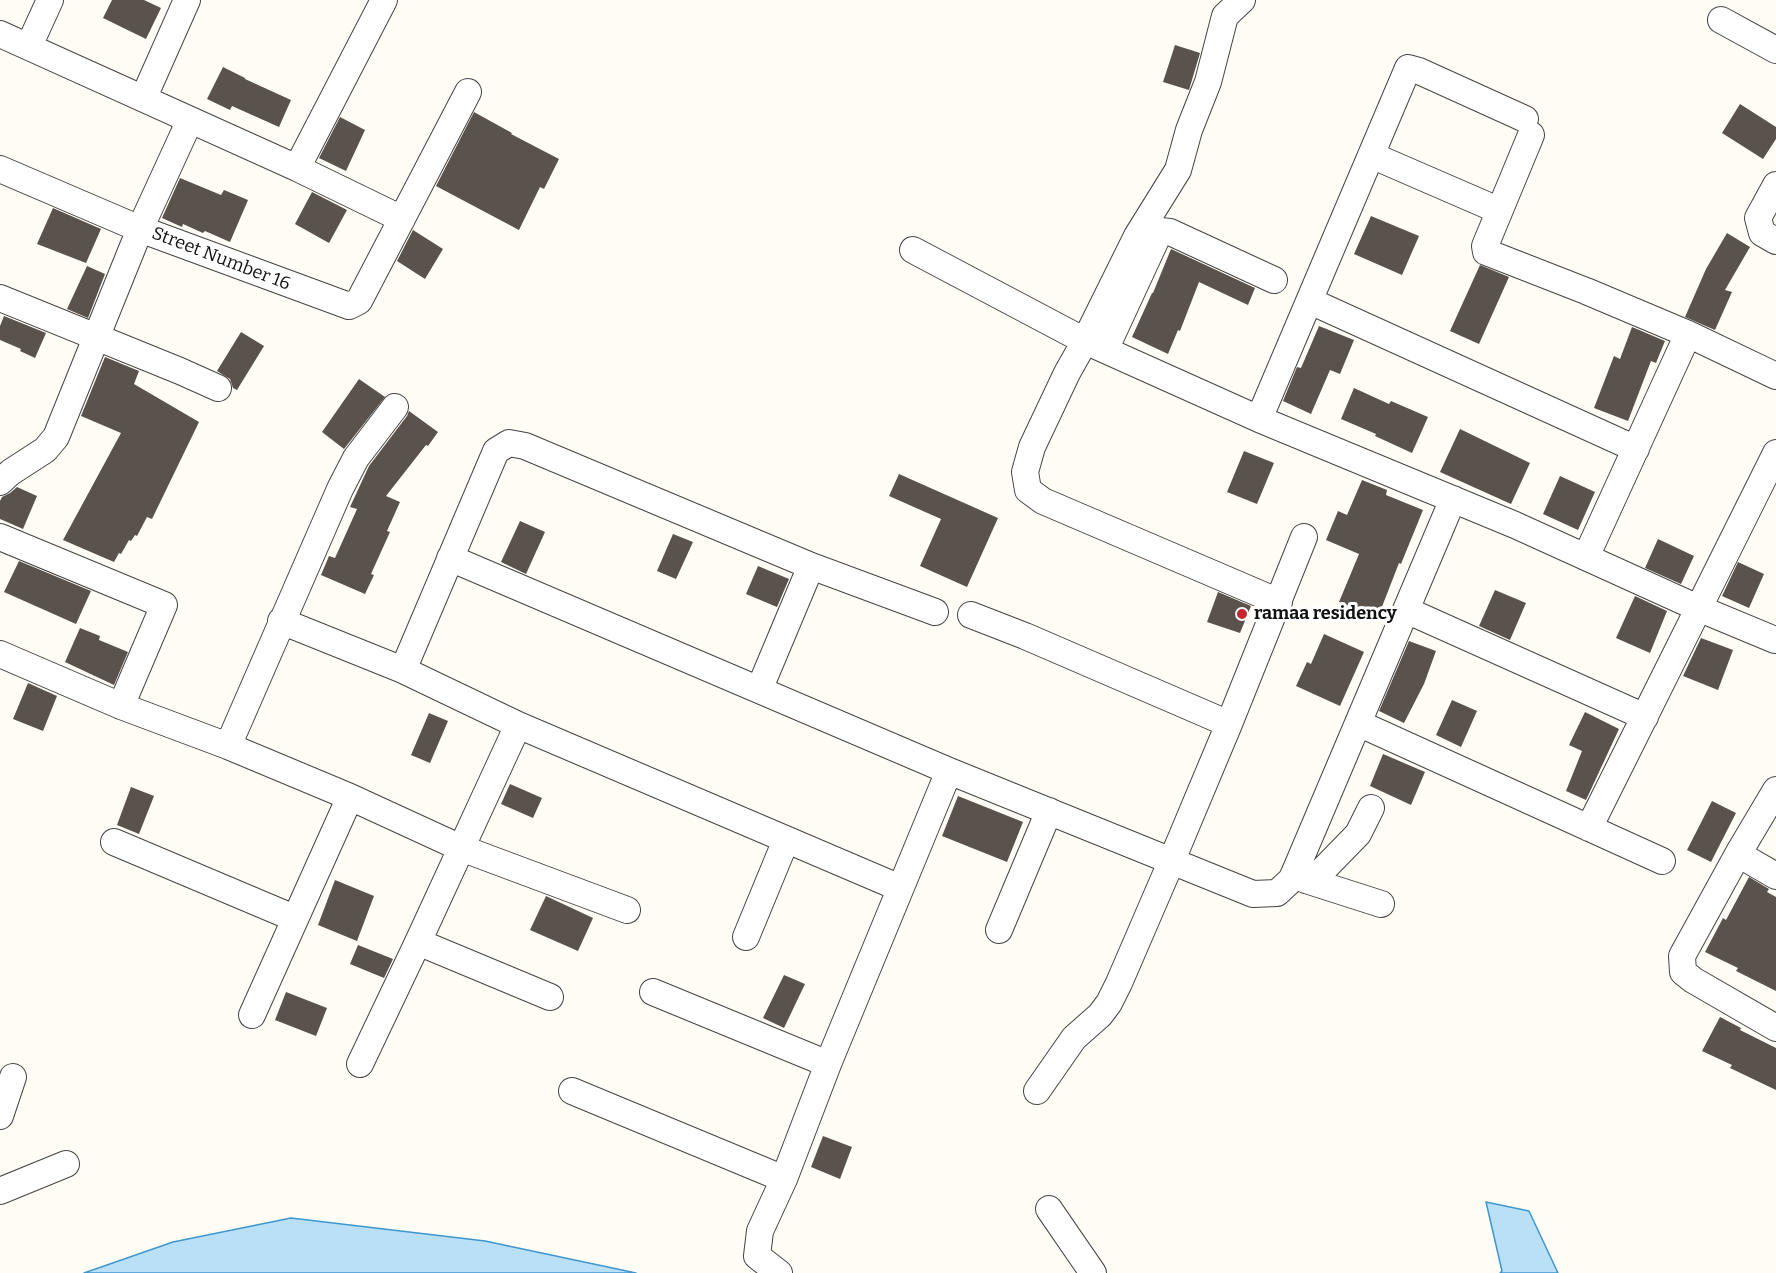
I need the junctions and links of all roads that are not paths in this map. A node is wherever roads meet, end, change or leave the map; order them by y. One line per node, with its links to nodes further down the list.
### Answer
1 (50, 0): 7 (street)
2 (187, 0): 10 (street)
3 (384, 0): 13 (street)
4 (1242, 0): 26 (street)
5 (1721, 20): 8 (street)
6 (0, 34): 7 (street)
7 (29, 46): 10 (street)
8 (1776, 50)
9 (468, 92): 17 (street, Street Number 16)
10 (144, 97): 11 (street)
11 (190, 120): 13 (street); 18 (street)
12 (1371, 155): 16 (street); 23 (street); 24 (street)
13 (297, 168): 17 (street)
14 (0, 169): 18 (street, Street Number 16)
15 (1776, 185): 19 (street)
16 (1491, 207)
17 (402, 219): 18 (street, Street Number 16)
18 (140, 229): 25 (street)
19 (1776, 241)
20 (913, 250): 26 (street)
21 (1274, 280): 26 (street)
22 (1, 301): 25 (street)
23 (1310, 301): 30 (street); 31 (street)
24 (1688, 334): 27 (street); 31 (street)
25 (96, 338): 28 (street); 33 (street)
26 (1095, 345): 30 (street); 40 (street)
27 (1776, 376)
28 (218, 388)
29 (395, 407): 45 (street)
30 (1258, 419): 34 (street)
31 (1636, 449): 37 (street)
32 (1776, 453): 41 (street)
33 (0, 482)
34 (1453, 499): 37 (street); 42 (street)
35 (0, 537): 50 (street)
36 (1304, 537): 40 (street)
37 (1586, 557): 41 (street)
38 (450, 558): 39 (street); 48 (street); 49 (street)
39 (811, 566): 43 (street); 49 (street)
40 (1279, 602): 53 (street)
41 (1698, 608): 46 (street); 51 (street)
42 (1406, 610): 51 (street); 52 (street)
43 (935, 612)
44 (971, 615): 53 (street)
45 (281, 621): 48 (street); 55 (street)
46 (1775, 640)
47 (0, 654): 50 (street)
48 (404, 670): 54 (street)
49 (759, 690): 56 (street)
50 (121, 705): 55 (street)
51 (1645, 717): 61 (street)
52 (1358, 723): 61 (street); 69 (street)
53 (1229, 724): 66 (street)
54 (518, 725): 62 (street); 64 (street)
55 (228, 746): 58 (street)
56 (949, 771): 60 (street); 70 (street)
57 (1776, 790): 65 (street)
58 (350, 797): 64 (street); 73 (street)
59 (1371, 808): 69 (street)
60 (1049, 811): 66 (street); 74 (street)
61 (1589, 828): 67 (street)
62 (786, 840): 70 (street); 75 (street)
63 (114, 842): 73 (street)
64 (461, 848): 72 (street); 76 (street)
65 (1738, 854): 68 (street); 80 (street)
66 (1172, 860): 69 (street); 85 (street)
67 (1662, 861)
68 (1776, 876)
69 (1300, 877): 71 (street)
70 (900, 888): 82 (street)
71 (1381, 904)
72 (627, 910)
73 (294, 918): 79 (street)
74 (999, 930)
75 (746, 937)
76 (418, 942): 78 (street); 81 (street)
77 (653, 992): 82 (street)
78 (550, 997)
79 (252, 1015)
80 (1776, 1028)
81 (360, 1064)
82 (828, 1064): 88 (street)
83 (13, 1077): 86 (street)
84 (572, 1091): 88 (street)
85 (1037, 1091)
86 (0, 1116)
87 (66, 1164): 89 (street)
88 (784, 1179): 91 (street)
89 (0, 1191)
90 (1049, 1209): 92 (street)
91 (779, 1273)
92 (1093, 1273)

